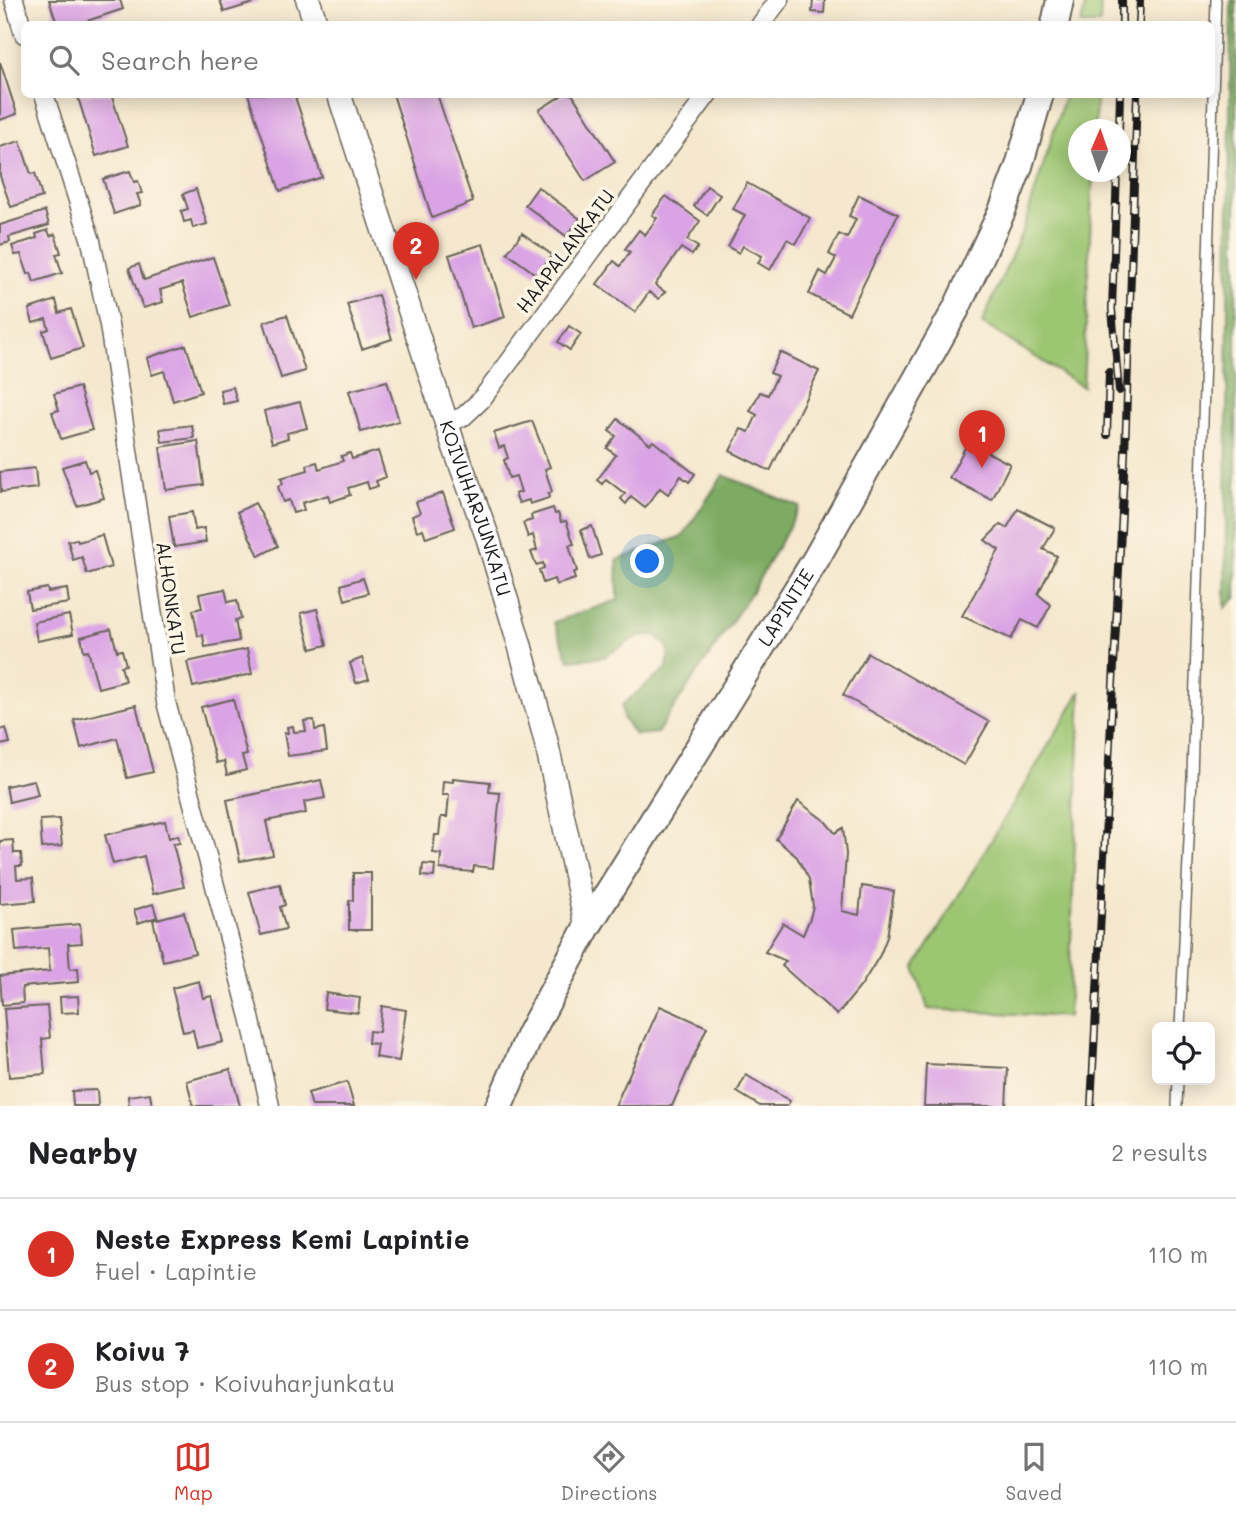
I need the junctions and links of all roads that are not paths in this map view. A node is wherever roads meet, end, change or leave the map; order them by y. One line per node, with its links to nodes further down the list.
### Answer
1 (14, 0): 9 (street)
2 (308, 0): 6 (street)
3 (779, 0): 7 (street)
4 (1060, 0): 8 (main road)
5 (1216, 0): 10 (lane)
6 (315, 21)
7 (763, 21)
8 (1056, 21)
9 (21, 24)
10 (1215, 32)
11 (45, 98): 20 (street, ALHONKATU)
12 (340, 98): 16 (street, KOIVUHARJUNKATU)
13 (705, 98): 16 (street, HAAPALANKATU)
14 (1039, 98): 17 (main road, LAPINTIE)
15 (1213, 98): 18 (lane)
16 (447, 424): 17 (street, KOIVUHARJUNKATU)
17 (587, 927): 21 (main road, LAPINTIE)
18 (1180, 1022)
19 (1178, 1085): 22 (lane)
20 (270, 1106)
21 (499, 1106)
22 (1177, 1106)

